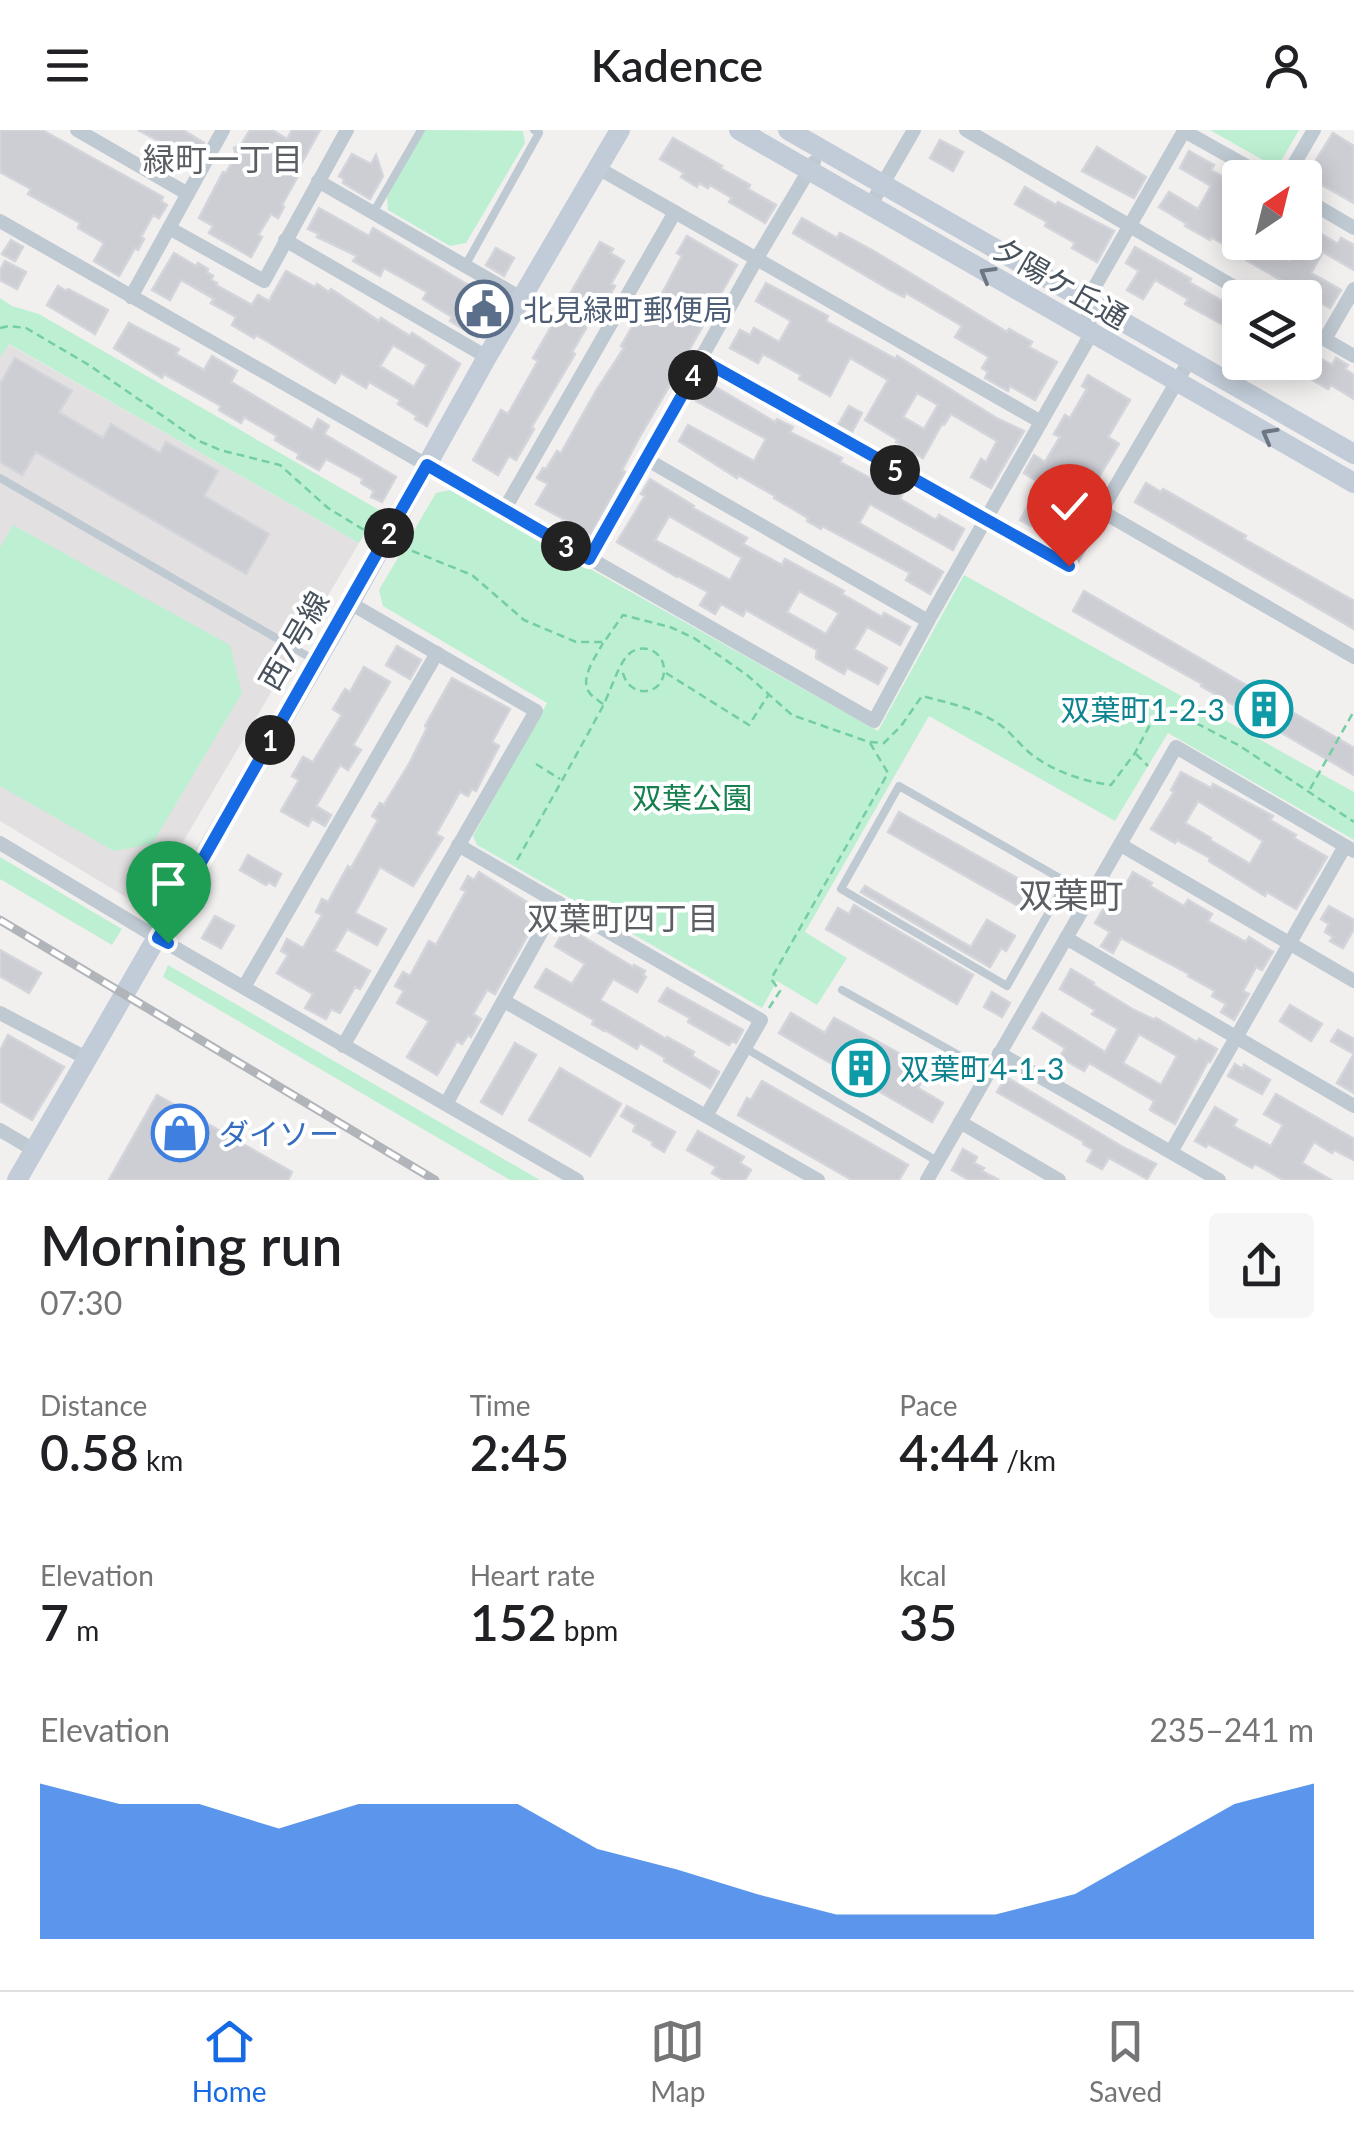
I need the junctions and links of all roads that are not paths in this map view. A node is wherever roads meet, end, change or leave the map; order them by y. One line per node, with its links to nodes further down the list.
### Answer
1 (77, 130): 19 (street)
2 (223, 130): 19 (street)
3 (347, 130): 17 (street)
4 (421, 130): 23 (lane)
5 (534, 130): 30 (lane)
6 (620, 130): 15 (main road, 西7号線)
7 (739, 130): 16 (main road, 夕陽ケ丘通)
8 (788, 130): 12 (main road, 夕陽ケ丘通)
9 (914, 130): 18 (street)
10 (966, 130): 25 (street)
11 (1314, 130): 14 (street)
12 (822, 149): 16 (street); 18 (main road, 夕陽ケ丘通)
13 (1236, 160): 25 (street)
14 (1296, 160)
15 (598, 168): 22 (street); 34 (main road, 西7号線)
16 (809, 170): 20 (main road, 夕陽ケ丘通); 29 (street)
17 (318, 181): 23 (street); 28 (street)
18 (883, 184): 20 (street); 35 (main road, 夕陽ケ丘通)
19 (188, 194): 26 (street)
20 (870, 206): 36 (main road, 夕陽ケ丘通, one-way to 20)
21 (1322, 209): 27 (street)
22 (675, 212): 29 (street); 50 (street)
23 (374, 213): 30 (street)
24 (0, 221): 33 (street)
25 (1130, 226): 31 (street); 35 (street)
26 (168, 228): 28 (street); 33 (street)
27 (1354, 228)
28 (285, 240): 39 (street)
29 (757, 258): 41 (street); 44 (street)
30 (465, 266): 34 (street)
31 (1222, 280)
32 (1354, 289): 38 (street)
33 (131, 297): 47 (street)
34 (521, 298): 39 (main road, 西7号線)
35 (1086, 302): 36 (street); 42 (main road, 夕陽ケ丘通)
36 (1092, 334): 43 (main road, 夕陽ケ丘通); 44 (street)
37 (1322, 337): 38 (street)
38 (1325, 339): 40 (street)
39 (487, 356): 47 (main road, 西7号線)
40 (1354, 356)
41 (702, 360): 46 (street); 52 (street)
42 (1190, 361): 43 (street); 45 (main road, 夕陽ケ丘通)
43 (1176, 383): 49 (main road, 夕陽ケ丘通, one-way to 43); 51 (street)
44 (1041, 422): 52 (street)
45 (1354, 454)
46 (646, 459): 53 (street); 55 (street)
47 (427, 465): 50 (street); 54 (main road, 西7号線)
48 (0, 478): 58 (lane)
49 (1354, 483)
50 (504, 510): 53 (street)
51 (1101, 511): 52 (street); 57 (street)
52 (984, 521): 55 (street)
53 (589, 559): 55 (street)
54 (350, 603): 56 (street); 58 (main road, 西7号線)
55 (928, 621)
56 (437, 653): 60 (street); 70 (street)
57 (1354, 657)
58 (316, 661): 66 (main road, 西7号線)
59 (0, 843): 66 (street)
60 (458, 845): 65 (street); 75 (street)
61 (1121, 845): 62 (street); 64 (street); 68 (street)
62 (1349, 848): 68 (street)
63 (1066, 882): 63 (lane); 64 (lane)
64 (1091, 896): 67 (street)
65 (558, 902): 72 (street); 76 (street)
66 (158, 938): 70 (street); 78 (main road, 西7号線)
67 (1066, 938): 74 (street); 77 (street)
68 (1289, 944): 69 (street); 74 (street)
69 (1354, 980)
70 (244, 988): 75 (street)
71 (842, 990): 79 (lane)
72 (504, 1001): 80 (street); 82 (street)
73 (0, 1012): 78 (street)
74 (1235, 1038): 81 (street); 86 (street)
75 (343, 1046): 80 (street)
76 (745, 1048): 82 (street); 87 (lane)
77 (999, 1053): 79 (street); 86 (street)
78 (88, 1060): 85 (main road, 西7号線)
79 (989, 1072): 83 (street)
80 (446, 1104): 89 (street)
81 (1354, 1106)
82 (706, 1116): 90 (street)
83 (960, 1122): 87 (street); 92 (street)
84 (0, 1130): 85 (street)
85 (34, 1150): 88 (main road, 西7号線)
86 (1171, 1152): 93 (street)
87 (937, 1161): 91 (street)
88 (17, 1180)
89 (577, 1180)
90 (818, 1180)
91 (927, 1180)
92 (1059, 1180)
93 (1219, 1180)

